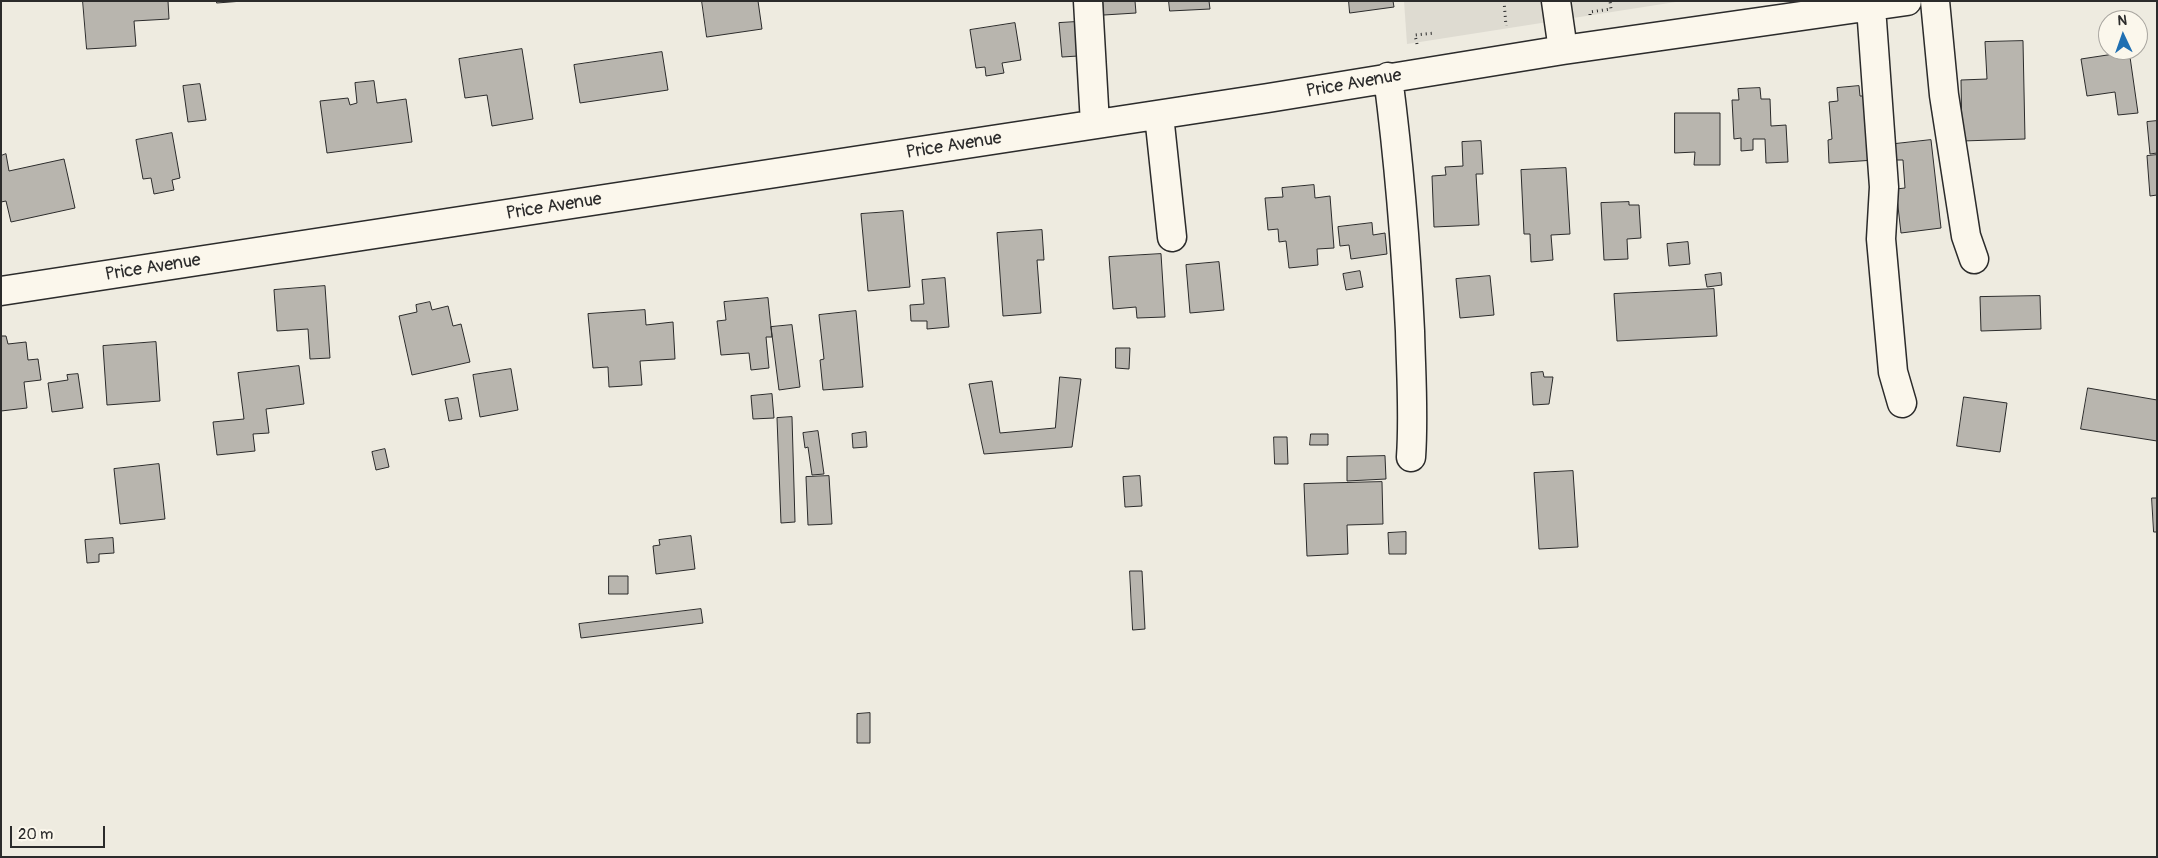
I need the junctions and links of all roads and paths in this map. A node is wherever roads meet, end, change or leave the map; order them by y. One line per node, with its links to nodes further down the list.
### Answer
1 (1088, 1): 16 (street)
2 (1504, 1): 10 (path)
3 (1556, 1): 13 (street)
4 (1610, 1): 9 (path)
5 (1907, 1): 7 (street, Price Avenue)
6 (1936, 1): 18 (street)
7 (1871, 7): 8 (street, Price Avenue); 20 (street)
8 (1824, 8): 13 (street, Price Avenue)
9 (1590, 12)
10 (1506, 26)
11 (1435, 33): 12 (path)
12 (1417, 45)
13 (1563, 50): 14 (street, Price Avenue)
14 (1388, 77): 15 (street, Price Avenue); 21 (street)
15 (1159, 115): 16 (street, Price Avenue); 17 (street)
16 (1095, 124): 19 (street, Price Avenue)
17 (1172, 237)
18 (1974, 259)
19 (1, 291)
20 (1902, 403)
21 (1411, 457)

